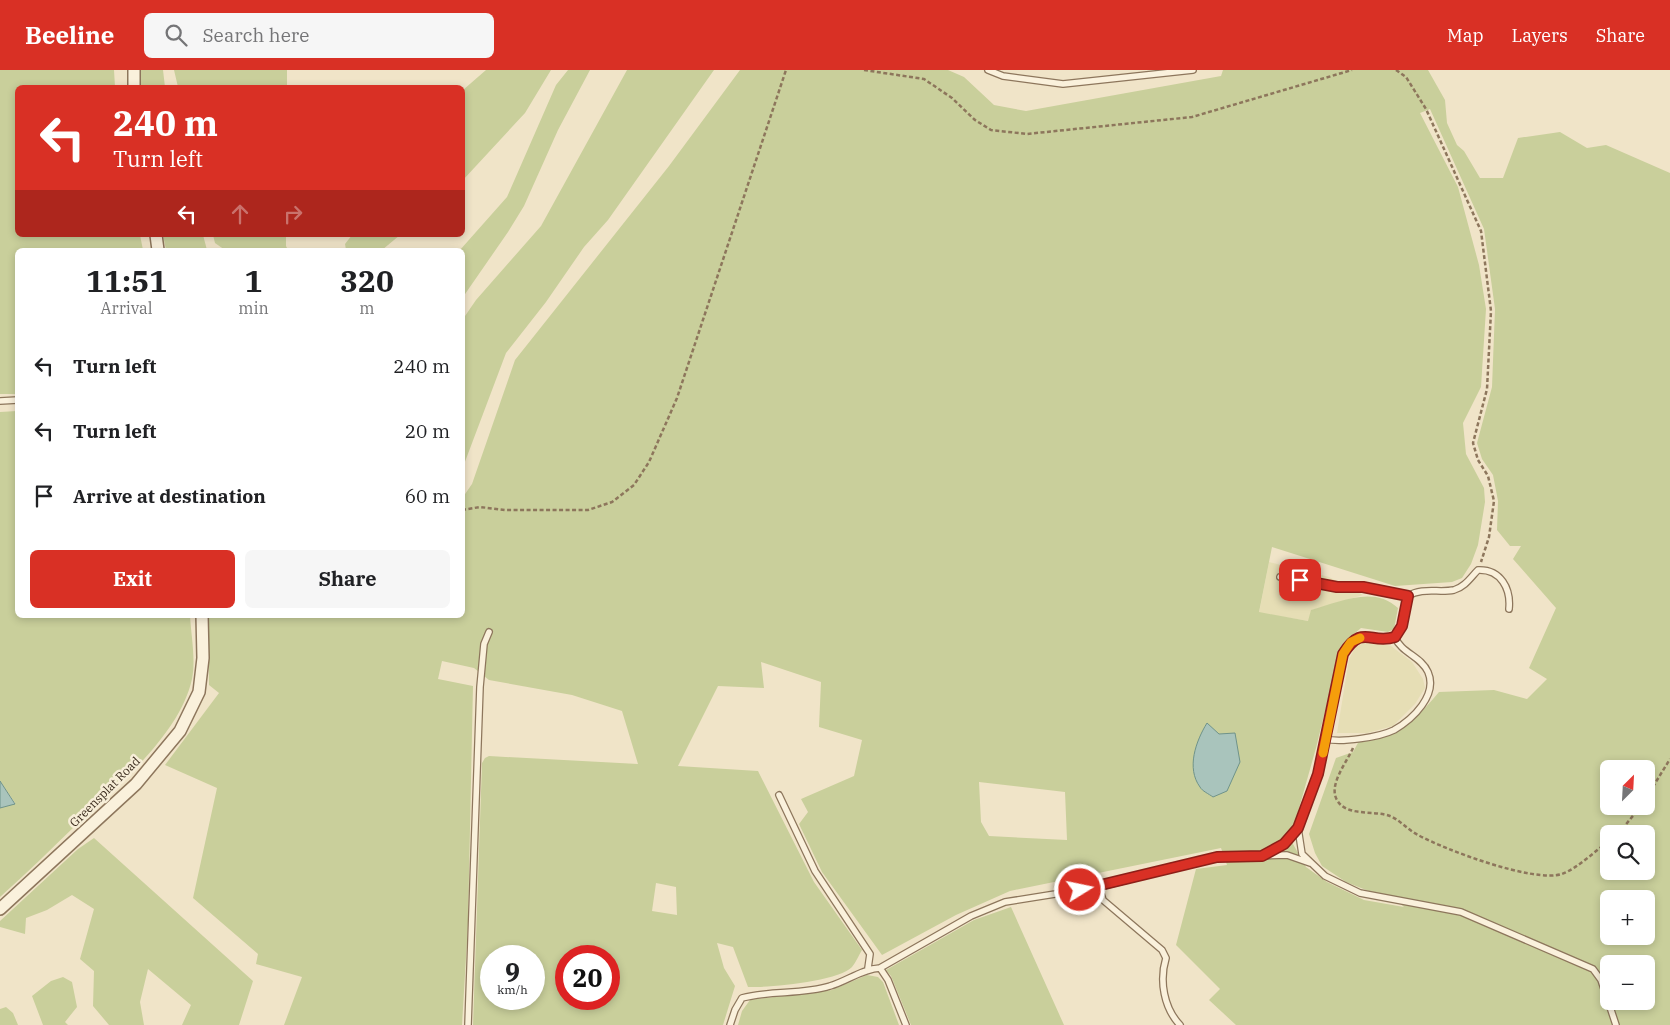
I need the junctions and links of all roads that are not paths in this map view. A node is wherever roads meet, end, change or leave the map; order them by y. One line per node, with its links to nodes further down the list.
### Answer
1 (134, 70): 4 (street)
2 (988, 70): 3 (lane)
3 (1193, 70)
4 (134, 85)
5 (15, 400): 6 (lane)
6 (0, 401)
7 (1280, 577): 8 (lane)
8 (1408, 596): 9 (lane); 12 (lane)
9 (1509, 609)
10 (202, 618): 19 (street, Greensplat Road)
11 (488, 632): 22 (lane)
12 (1395, 637): 13 (lane); 13 (lane)
13 (1326, 739): 15 (lane)
14 (780, 795): 20 (lane)
15 (1298, 828): 16 (lane); 17 (lane)
16 (1262, 856): 17 (lane); 18 (lane)
17 (1311, 863): 26 (lane)
18 (1099, 887): 21 (lane); 25 (lane)
19 (0, 909)
20 (868, 968): 21 (lane); 23 (lane)
21 (880, 968): 24 (lane)
22 (468, 1025)
23 (730, 1025)
24 (906, 1025)
25 (1180, 1025)
26 (1616, 1025)

